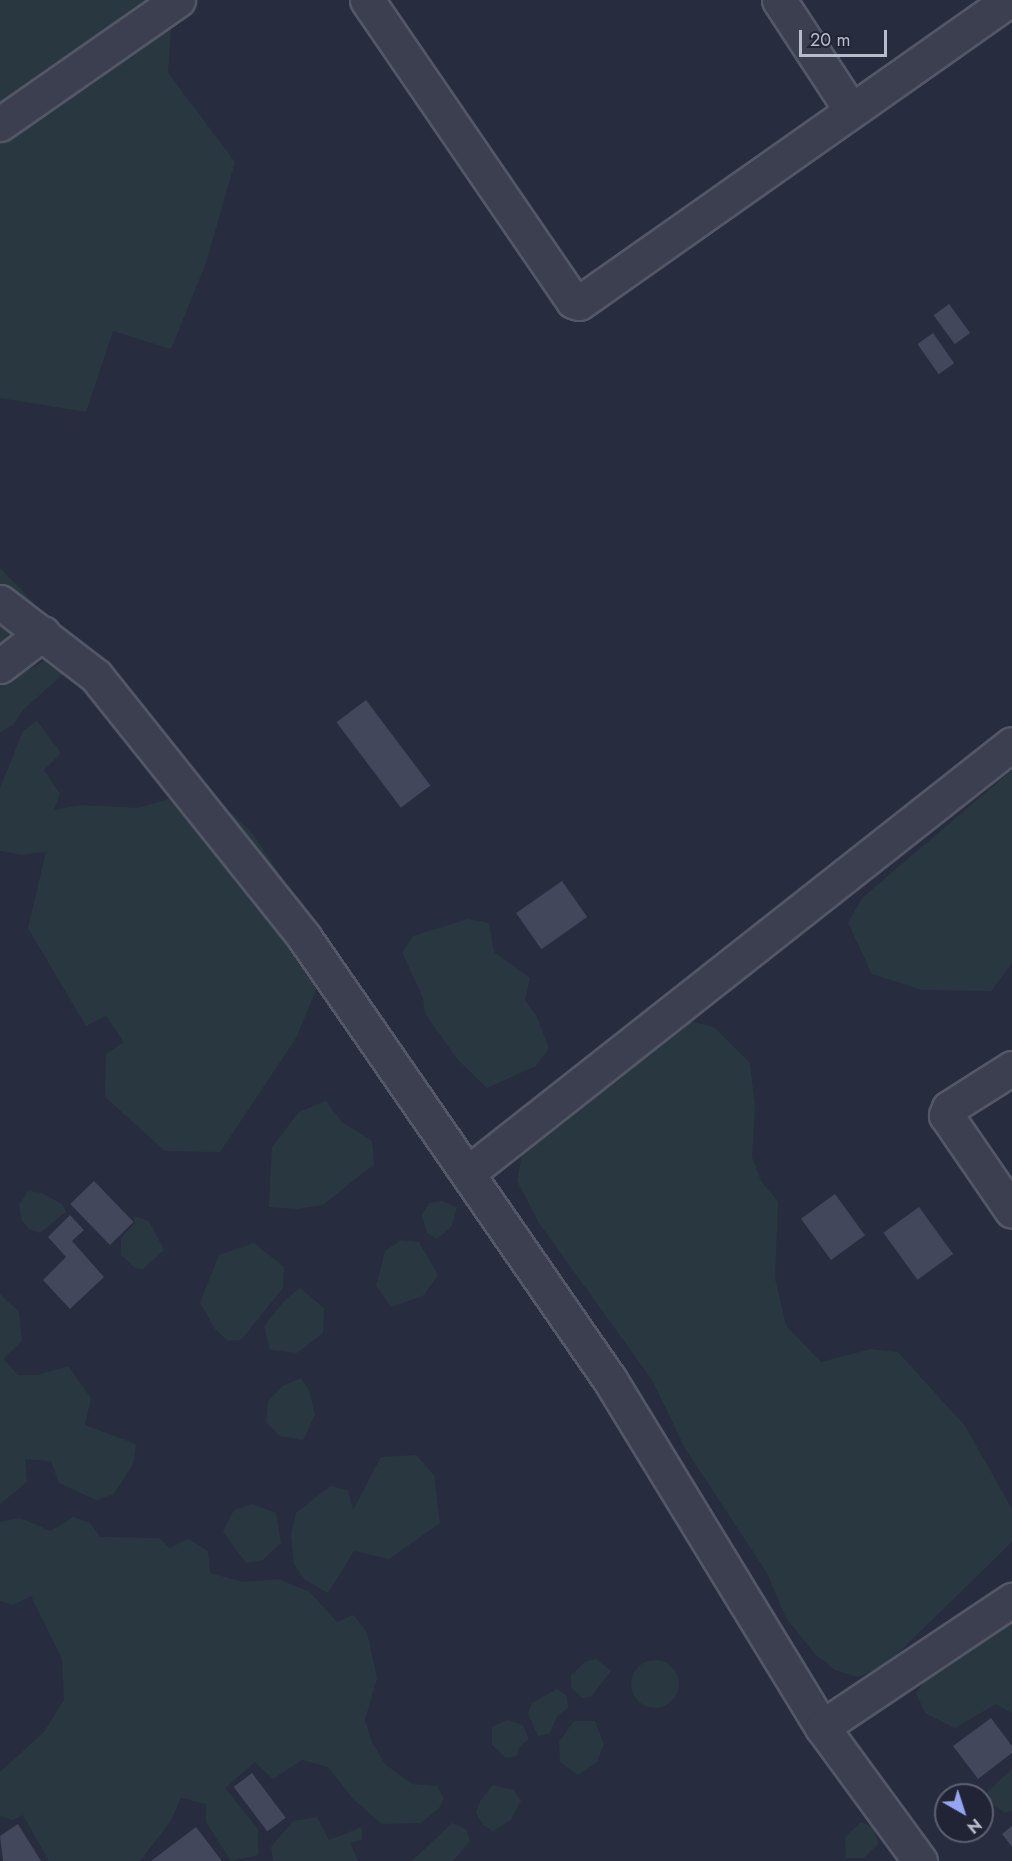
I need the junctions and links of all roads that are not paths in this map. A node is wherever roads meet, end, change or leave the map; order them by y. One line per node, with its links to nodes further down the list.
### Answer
1 (178, 0): 6 (street)
2 (368, 0): 5 (street)
3 (779, 0): 5 (street)
4 (1009, 0): 5 (street)
5 (851, 110)
6 (0, 124)
7 (0, 602): 8 (street)
8 (43, 633): 9 (street); 12 (street)
9 (0, 666)
10 (1012, 744): 12 (street)
11 (1012, 1068): 13 (street)
12 (469, 1172): 15 (street)
13 (1012, 1211)
14 (1012, 1600): 15 (street)
15 (822, 1727): 16 (street)
16 (920, 1861)

